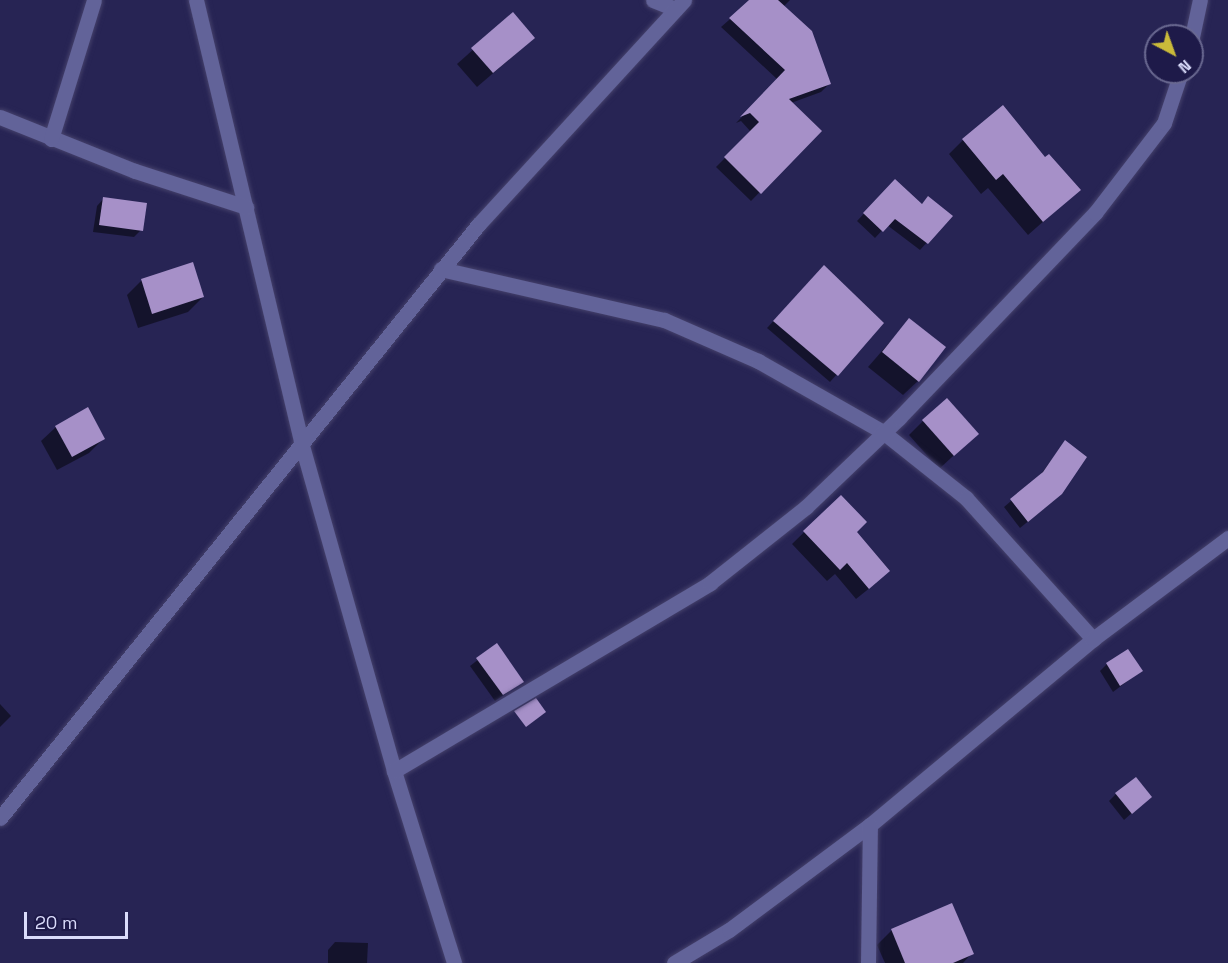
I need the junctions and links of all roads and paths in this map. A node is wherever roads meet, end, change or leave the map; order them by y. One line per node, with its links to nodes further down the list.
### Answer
1 (94, 0): 9 (street)
2 (196, 0): 10 (street)
3 (653, 0): 5 (street)
4 (1200, 0): 6 (street)
5 (680, 5): 11 (street)
6 (1195, 24)
7 (1177, 84): 12 (street)
8 (0, 117): 9 (street)
9 (51, 139): 10 (street)
10 (246, 207): 13 (street)
11 (441, 270): 12 (street); 13 (street)
12 (883, 432): 15 (street); 16 (street)
13 (301, 442): 16 (street); 17 (street)
14 (1228, 538): 15 (street)
15 (1093, 639): 18 (street)
16 (394, 771): 19 (street)
17 (0, 818)
18 (870, 825): 20 (street); 21 (street)
19 (454, 963)
20 (674, 963)
21 (868, 963)

